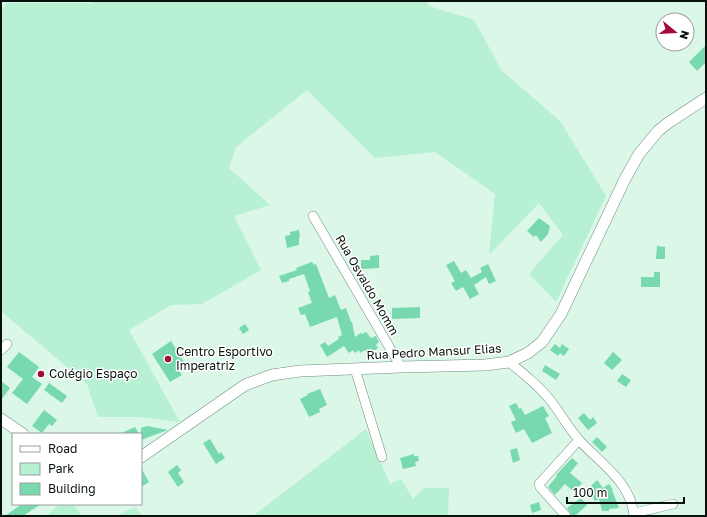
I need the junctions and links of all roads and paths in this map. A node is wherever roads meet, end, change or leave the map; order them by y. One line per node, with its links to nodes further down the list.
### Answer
1 (706, 98): 3 (main road, Rua Pedro Mansur Elias)
2 (313, 216): 4 (street, Rua Osvaldo Momm)
3 (509, 362): 4 (main road, Rua Pedro Mansur Elias); 8 (street)
4 (401, 367): 5 (main road, Rua Pedro Mansur Elias)
5 (355, 369): 9 (main road, Rua Pedro Mansur Elias); 10 (street)
6 (1, 419): 7 (main road)
7 (22, 433)
8 (579, 440): 12 (street); 13 (street)
9 (142, 455)
10 (382, 457)
11 (673, 504): 12 (street)
12 (634, 515)
13 (566, 516)

